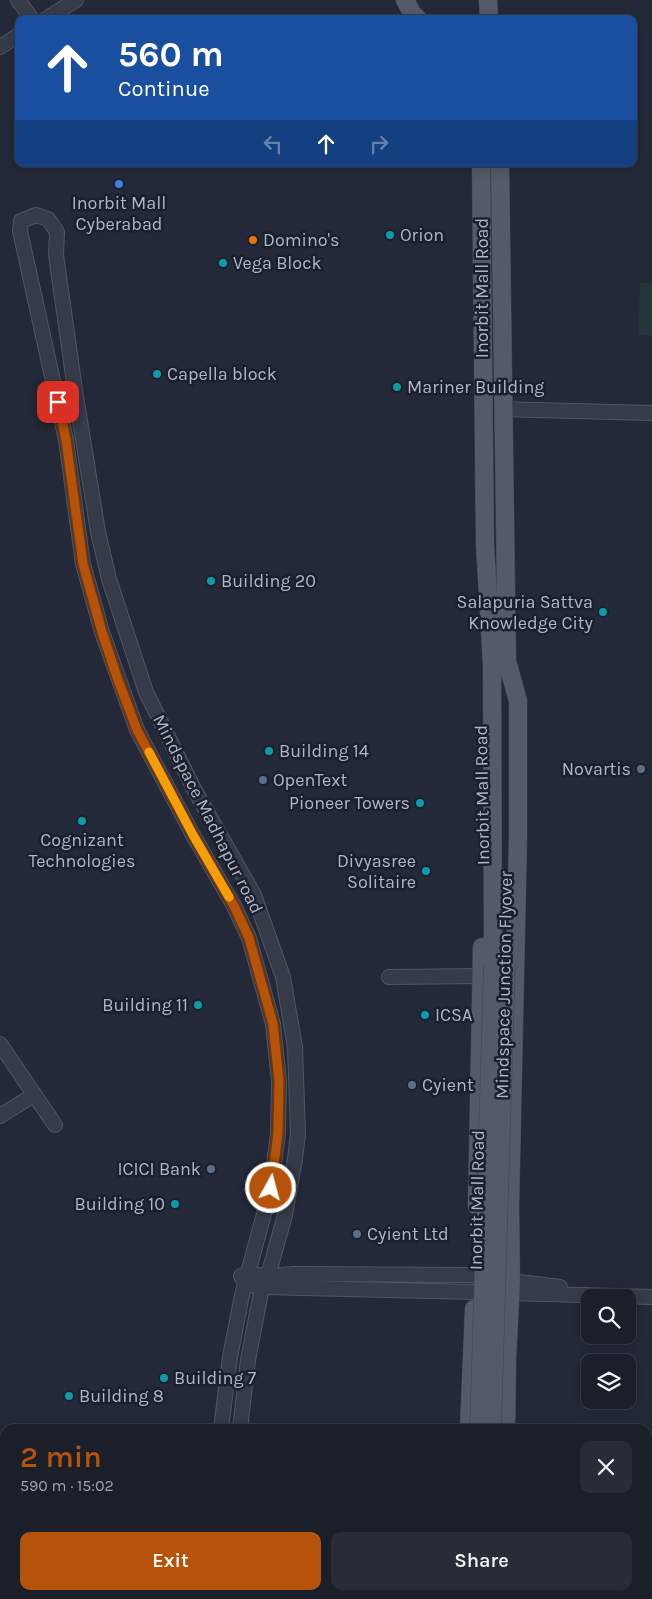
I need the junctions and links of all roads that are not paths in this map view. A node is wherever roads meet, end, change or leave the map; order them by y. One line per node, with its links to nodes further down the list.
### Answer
1 (18, 0): 4 (street)
2 (76, 0): 5 (street)
3 (405, 0): 6 (main road)
4 (29, 15)
5 (52, 15)
6 (414, 15)
7 (15, 37): 8 (street)
8 (0, 46)
9 (481, 167): 15 (main road, Inorbit Mall Road)
10 (500, 167): 11 (main road, Inorbit Mall Road)
11 (503, 409): 12 (street); 15 (main road, Inorbit Mall Road)
12 (652, 413)
13 (83, 439): 14 (street); 14 (street, Mindspace Madhapur road); 16 (street, Mindspace Madhapur road)
14 (66, 440): 17 (street, Mindspace Madhapur road)
15 (499, 663): 18 (main road, Mindspace Junction Flyover); 22 (main road, Inorbit Mall Road)
16 (254, 895): 17 (street, Mindspace Madhapur road); 27 (street, Mindspace Madhapur road)
17 (234, 906): 26 (street, Mindspace Madhapur road)
18 (494, 968): 19 (street); 21 (main road, Inorbit Mall Road); 38 (main road, Mindspace Junction Flyover, bridge); 39 (main road, Mindspace Junction Flyover, bridge)
19 (389, 977)
20 (0, 1044): 23 (street)
21 (480, 1060): 22 (main road); 28 (main road, Inorbit Mall Road)
22 (513, 1062): 29 (main road, Inorbit Mall Road)
23 (34, 1095): 24 (street); 25 (street)
24 (0, 1116)
25 (55, 1125)
26 (246, 1279): 27 (street); 35 (street, Mindspace Madhapur road)
27 (265, 1282): 28 (street); 36 (street, Mindspace Madhapur road)
28 (475, 1284): 37 (main road, Inorbit Mall Road)
29 (511, 1287): 31 (street); 40 (main road, Inorbit Mall Road)
30 (652, 1289): 32 (street)
31 (581, 1290)
32 (636, 1290)
33 (636, 1296): 34 (street)
34 (652, 1297)
35 (222, 1424)
36 (241, 1424)
37 (470, 1424)
38 (479, 1424)
39 (492, 1424)
40 (506, 1424)

